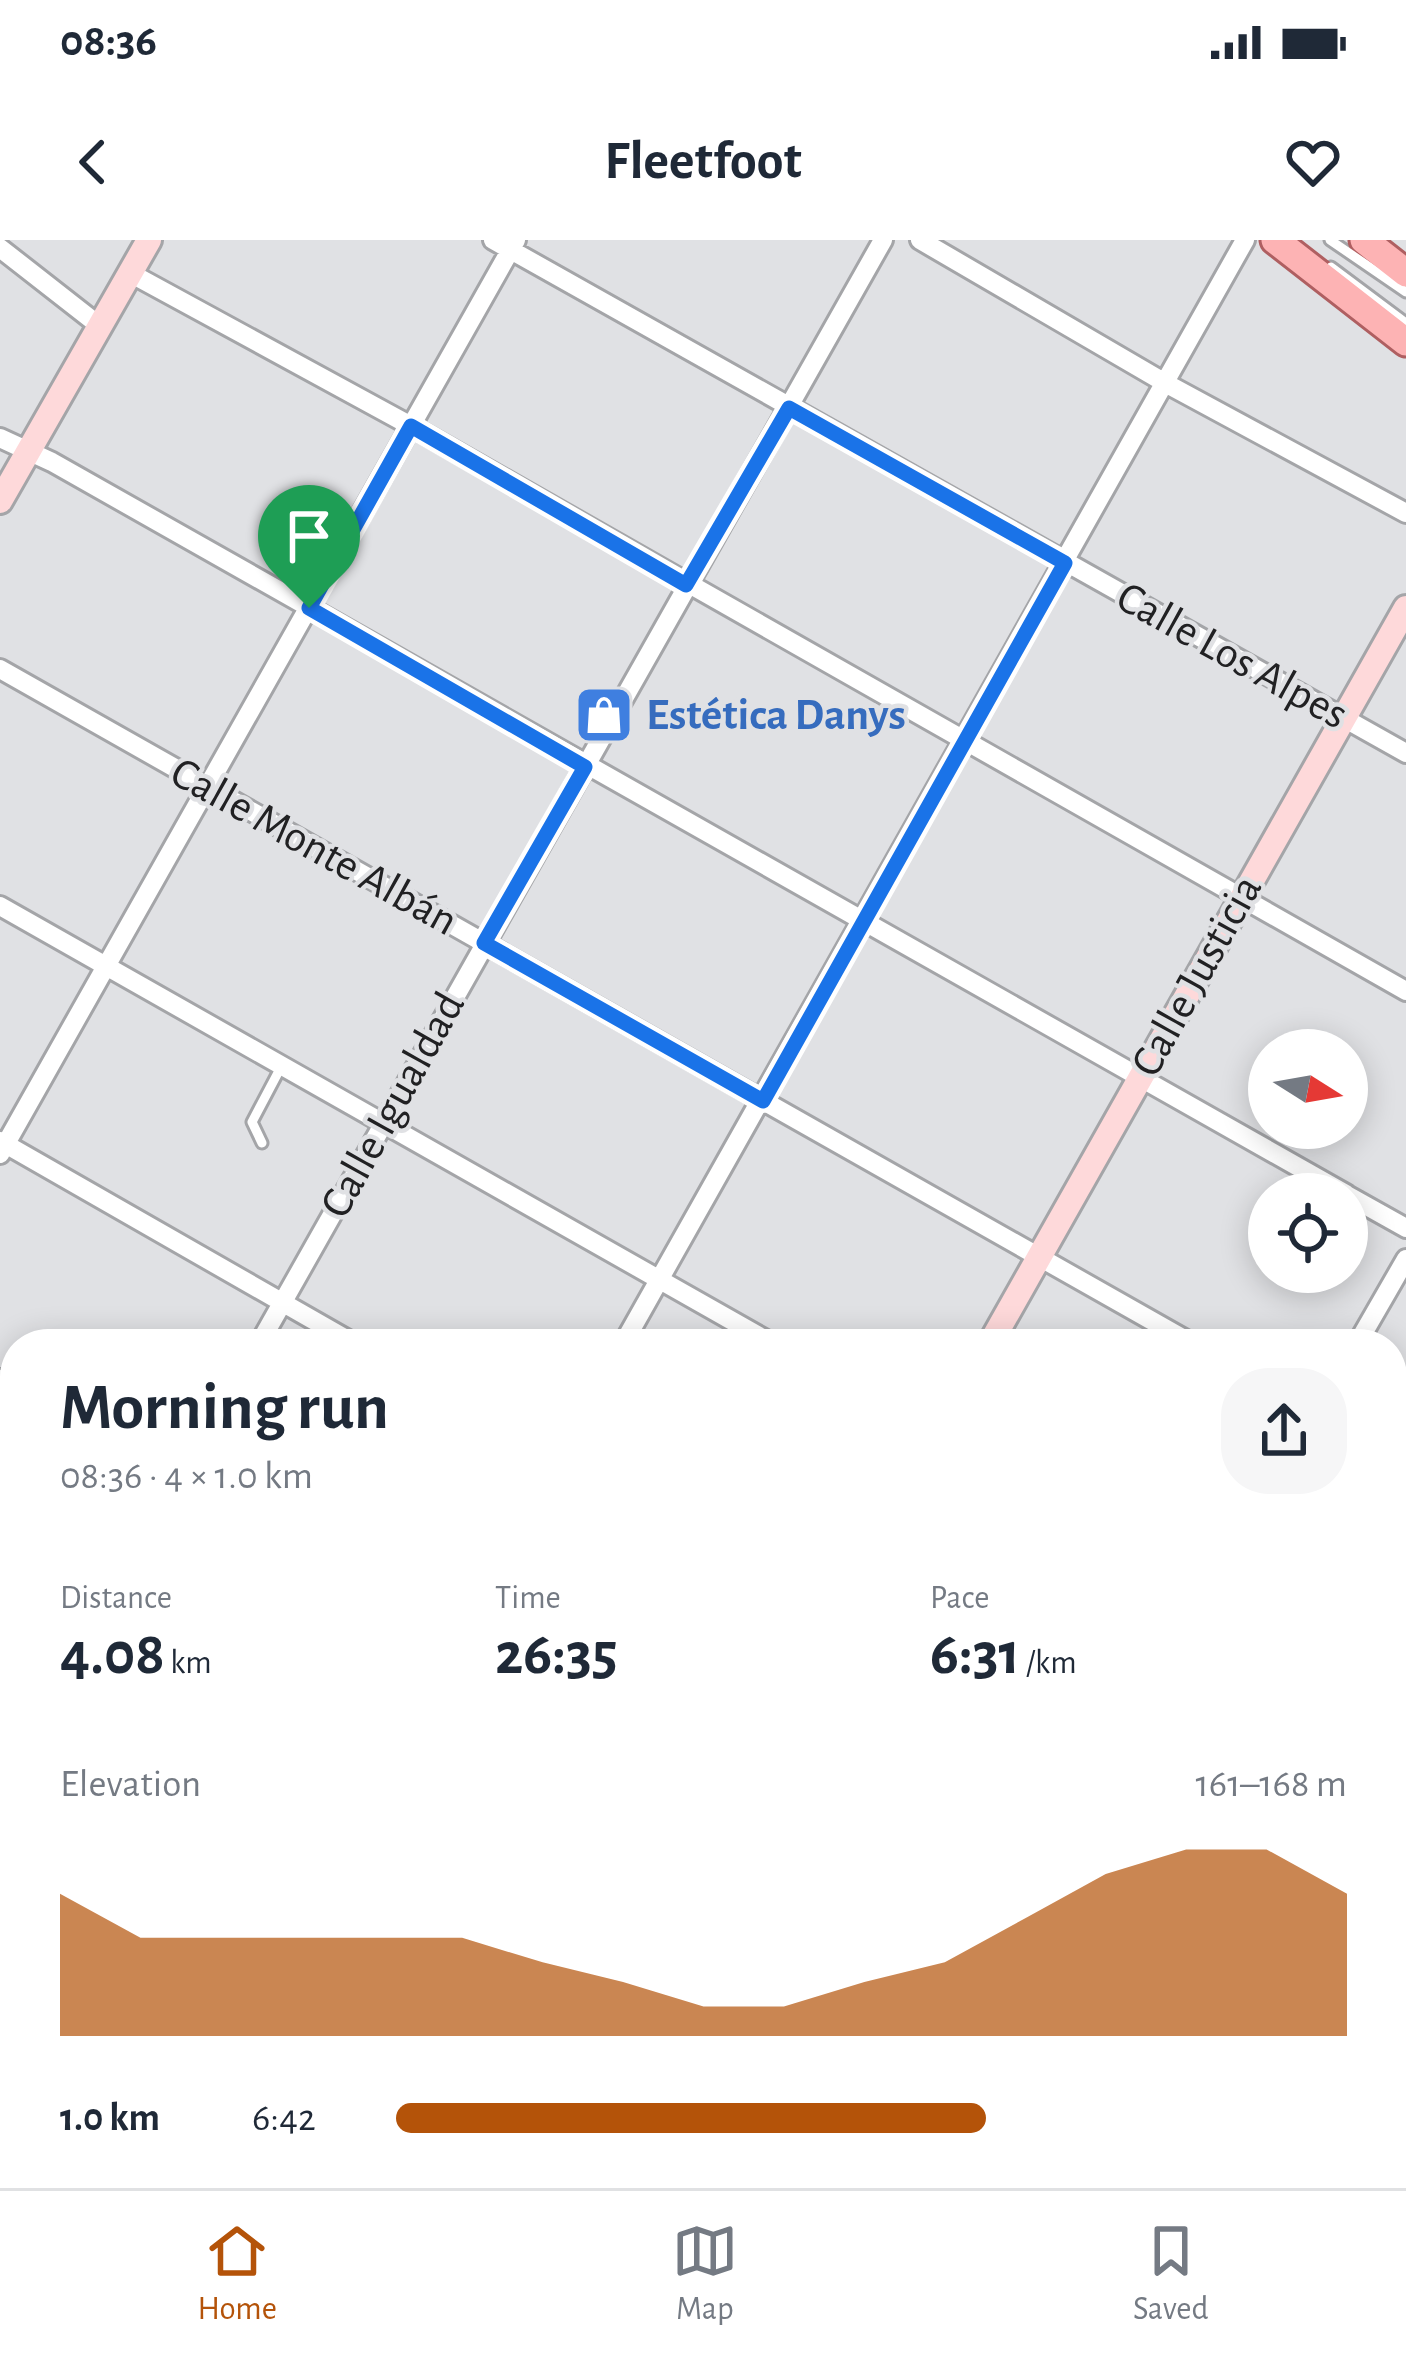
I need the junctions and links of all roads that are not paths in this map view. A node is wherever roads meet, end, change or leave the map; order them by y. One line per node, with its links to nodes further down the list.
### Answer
1 (149, 240): 11 (street)
2 (883, 240): 18 (street, Calle Igualdad)
3 (920, 240): 17 (street)
4 (1245, 240): 17 (street)
5 (1275, 240): 16 (main road)
6 (1292, 240): 14 (lane)
7 (1330, 240): 13 (lane)
8 (1367, 241): 12 (main road)
9 (507, 243): 18 (street, Calle Los Alpes); 19 (street)
10 (0, 248): 15 (street)
11 (130, 273): 15 (street); 19 (street)
12 (1406, 273)
13 (1406, 292)
14 (1406, 323)
15 (101, 326): 21 (street)
16 (1406, 342)
17 (1167, 384): 23 (street); 24 (street)
18 (789, 408): 24 (street, Calle Los Alpes); 25 (street, Calle Igualdad)
19 (411, 426): 25 (street); 26 (street)
20 (0, 438): 21 (street)
21 (27, 451): 22 (street); 26 (street)
22 (0, 501)
23 (1406, 513)
24 (1065, 563): 29 (street, Calle Los Alpes); 30 (street)
25 (686, 585): 30 (street); 32 (street, Calle Igualdad)
26 (309, 608): 32 (street); 33 (street)
27 (1406, 608): 29 (street, Calle Justicia)
28 (0, 669): 33 (street, Calle Monte Albán)
29 (1343, 717): 31 (street, Calle Los Alpes); 34 (street, Calle Justicia)
30 (961, 742): 34 (street); 36 (street)
31 (1406, 753)
32 (585, 767): 36 (street); 37 (street, Calle Igualdad)
33 (208, 787): 37 (street, Calle Monte Albán); 38 (street)
34 (1241, 898): 39 (street); 41 (street, Calle Justicia)
35 (0, 906): 38 (street)
36 (862, 922): 41 (street); 42 (street)
37 (484, 943): 42 (street, Calle Monte Albán); 43 (street, Calle Igualdad)
38 (106, 965): 40 (street); 45 (street)
39 (1406, 992)
40 (281, 1067): 43 (street); 44 (lane)
41 (1140, 1078): 46 (street); 49 (street, Calle Justicia)
42 (763, 1101): 49 (street, Calle Monte Albán); 51 (street)
43 (383, 1124): 51 (street); 52 (street, Calle Igualdad)
44 (262, 1143)
45 (2, 1146): 52 (street)
46 (1309, 1173)
47 (1368, 1206): 48 (street)
48 (1406, 1228)
49 (1039, 1257): 57 (street, Calle Justicia); 58 (street, Calle Monte Albán)
50 (1406, 1259): 59 (street)
51 (661, 1280): 55 (street); 56 (street)
52 (282, 1303): 53 (street, Calle Igualdad); 54 (street)
53 (267, 1329)
54 (329, 1329)
55 (632, 1329)
56 (747, 1329)
57 (998, 1329)
58 (1166, 1329)
59 (1366, 1329)

